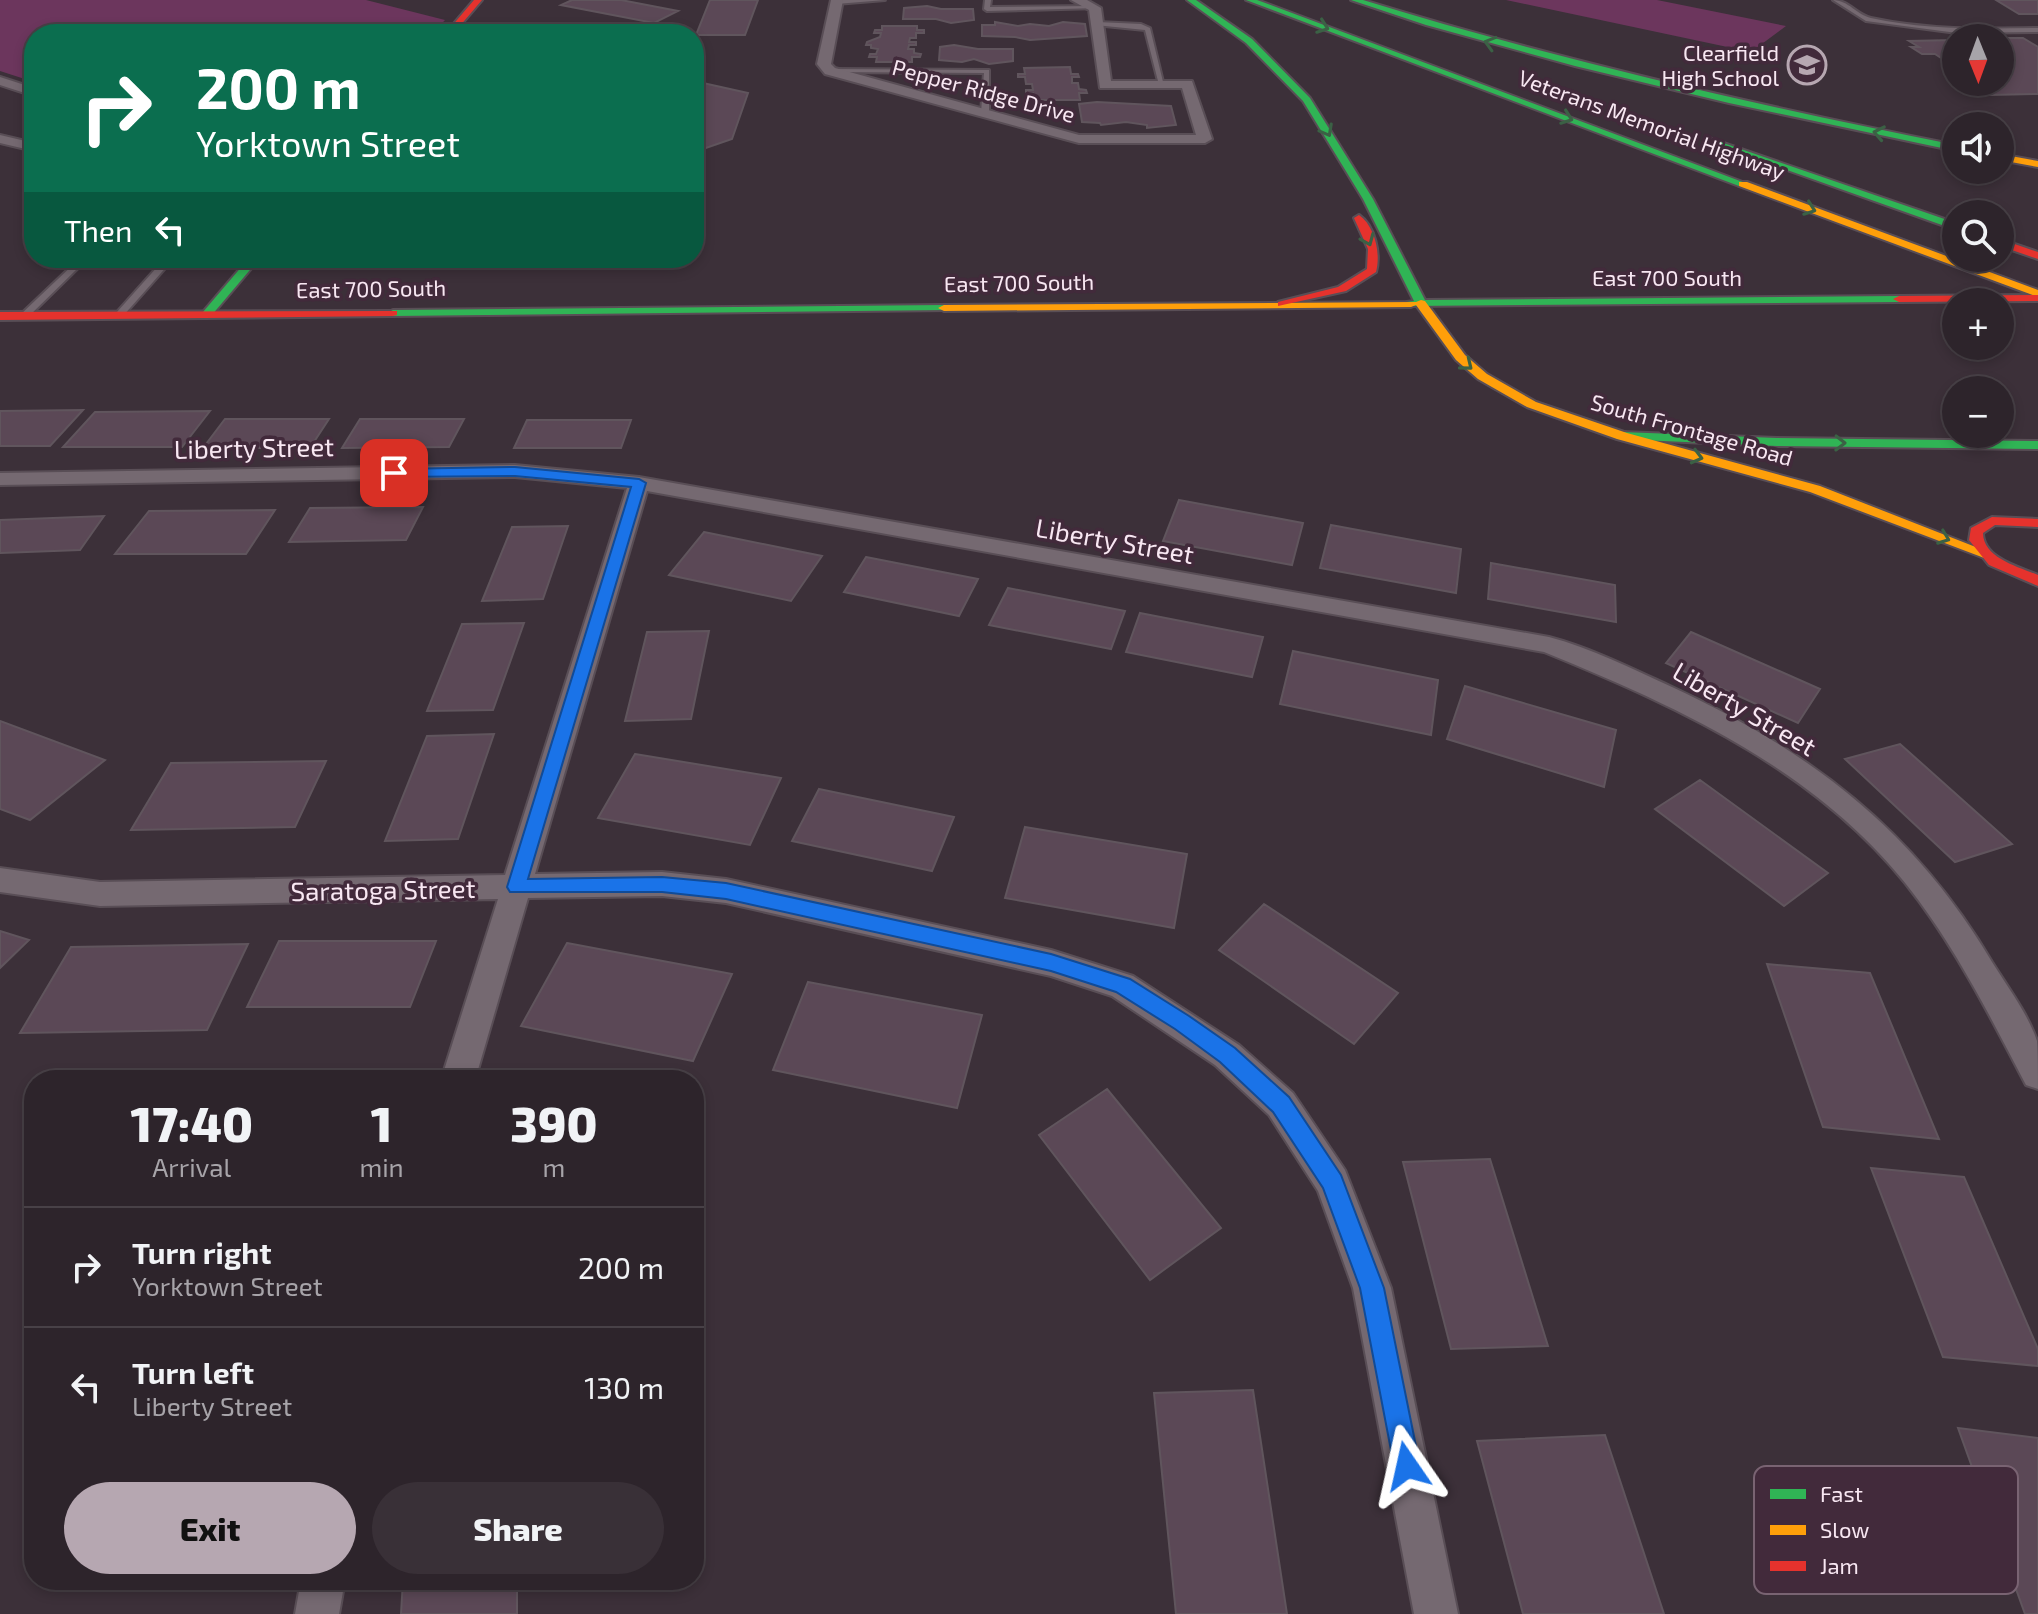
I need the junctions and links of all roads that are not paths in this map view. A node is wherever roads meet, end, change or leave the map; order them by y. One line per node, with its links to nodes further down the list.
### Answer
1 (478, 0): 12 (main road)
2 (882, 0): 9 (lane)
3 (988, 0): 11 (lane)
4 (1077, 0): 11 (street)
5 (1191, 0): 27 (main road, one-way to 27)
6 (1250, 0): 34 (main road, Veterans Memorial Highway, one-way to 34)
7 (1355, 0): 24 (main road, one-way to 7)
8 (1836, 0): 14 (lane)
9 (836, 1): 16 (street)
10 (1335, 7): 15 (main road)
11 (1095, 8): 13 (street, Pepper Ridge Drive)
12 (458, 24)
13 (1097, 24): 18 (lane); 18 (street, Pepper Ridge Drive)
14 (2038, 30)
15 (1468, 54)
16 (830, 71): 20 (street, Pepper Ridge Drive); 20 (lane)
17 (0, 81): 19 (street)
18 (1162, 85): 20 (street, Pepper Ridge Drive)
19 (24, 89)
20 (985, 113)
21 (1690, 133): 28 (main road, Veterans Memorial Highway)
22 (0, 139): 23 (street)
23 (24, 145)
24 (1942, 145)
25 (2014, 160): 26 (main road)
26 (2038, 164)
27 (1346, 166): 35 (main road, South Frontage Road); 36 (main road, one-way to 36)
28 (1942, 222)
29 (2014, 247): 30 (main road)
30 (2037, 256)
31 (73, 268): 40 (lane)
32 (161, 268): 37 (lane)
33 (246, 268): 38 (main road)
34 (2038, 296): 35 (main road, East 700 South)
35 (1421, 303): 36 (main road, East 700 South); 41 (main road, South Frontage Road, one-way to 41)
36 (1282, 304): 38 (main road, East 700 South)
37 (120, 314): 38 (main road, East 700 South); 40 (main road, East 700 South)
38 (207, 314)
39 (0, 316): 40 (main road, East 700 South)
40 (24, 316)
41 (1622, 436): 42 (main road, one-way to 42); 46 (main road, South Frontage Road, one-way to 46)
42 (2038, 445)
43 (0, 479): 44 (street, Liberty Street)
44 (639, 483): 49 (street); 51 (street, Liberty Street)
45 (2038, 523): 46 (main road)
46 (1984, 553): 47 (main road, South Frontage Road)
47 (2038, 581)
48 (0, 880): 49 (street, Saratoga Street)
49 (516, 887): 50 (street); 54 (street, Saratoga Street)
50 (461, 1070)
51 (2038, 1074)
52 (321, 1590): 53 (street)
53 (317, 1614)
54 (1436, 1614)

